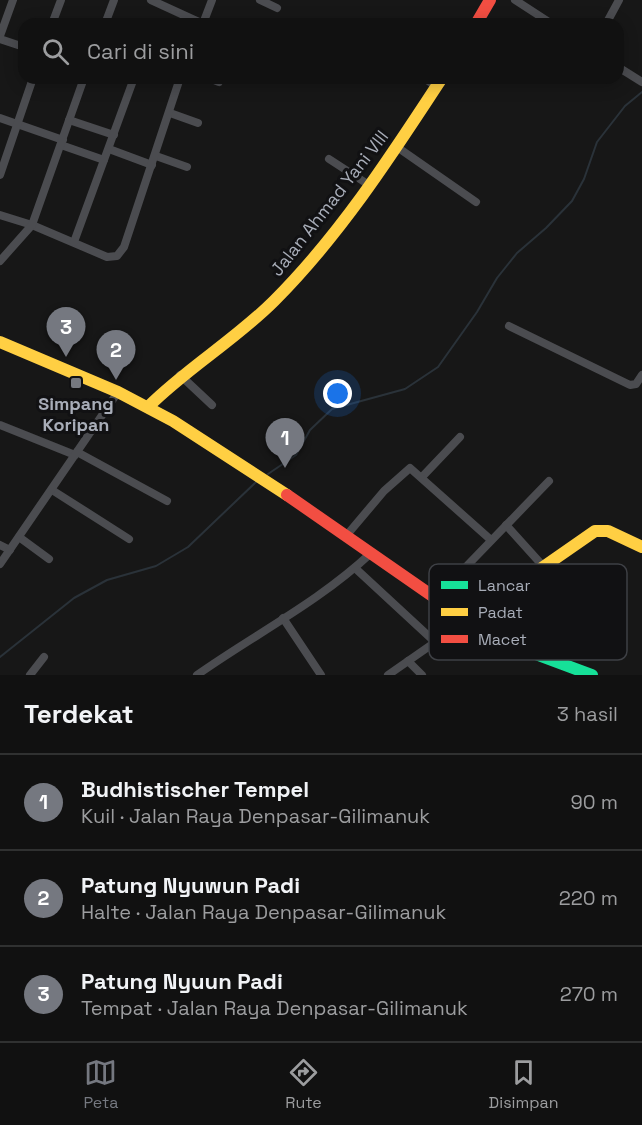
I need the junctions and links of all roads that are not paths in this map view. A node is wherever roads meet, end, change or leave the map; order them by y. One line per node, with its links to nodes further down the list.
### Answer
1 (13, 0): 19 (street)
2 (61, 0): 12 (street)
3 (114, 0): 13 (street)
4 (151, 0): 10 (street)
5 (212, 0): 15 (street)
6 (260, 0): 11 (street)
7 (490, 0): 16 (main road)
8 (515, 0): 17 (street)
9 (619, 0): 18 (street)
10 (164, 3): 14 (street)
11 (277, 8)
12 (54, 18)
13 (107, 18)
14 (194, 18)
15 (204, 18)
16 (480, 18)
17 (543, 18)
18 (609, 18)
19 (0, 38): 20 (street)
20 (18, 45)
21 (624, 71): 22 (street)
22 (642, 82)
23 (31, 84): 32 (street)
24 (82, 84): 30 (street)
25 (132, 84): 33 (street)
26 (178, 84): 28 (street)
27 (438, 84): 35 (main road, Jalan Ahmad Yani VIII)
28 (170, 114): 31 (street); 39 (street)
29 (0, 118): 32 (street)
30 (69, 120): 33 (street); 34 (street)
31 (198, 123)
32 (17, 124): 34 (street); 41 (street)
33 (114, 135): 36 (street)
34 (62, 142): 38 (street); 45 (street)
35 (397, 147): 42 (main road, Jalan Ahmad Yani VIII); 43 (street)
36 (109, 149): 38 (street); 39 (street)
37 (330, 159): 42 (street)
38 (105, 160): 46 (street)
39 (154, 161): 40 (street); 46 (street)
40 (187, 167)
41 (0, 175)
42 (369, 185): 50 (main road, Jalan Ahmad Yani VIII)
43 (476, 202)
44 (0, 215): 45 (street)
45 (32, 225): 46 (street); 47 (street)
46 (74, 242)
47 (0, 261)
48 (509, 326): 51 (street)
49 (0, 342): 52 (main road)
50 (180, 375): 53 (street); 54 (main road, Jalan Ahmad Yani VIII)
51 (642, 375)
52 (118, 392): 54 (main road); 57 (street)
53 (212, 405)
54 (148, 407): 63 (main road)
55 (0, 425): 57 (street)
56 (460, 437): 58 (street)
57 (76, 454): 60 (street); 61 (street)
58 (422, 477): 63 (street); 66 (street)
59 (549, 481): 62 (street)
60 (52, 490): 64 (street); 65 (street)
61 (167, 501)
62 (506, 525): 66 (street); 74 (street)
63 (346, 536): 70 (main road)
64 (19, 537): 69 (street); 71 (street)
65 (129, 539)
66 (491, 540): 73 (street)
67 (0, 545): 69 (street)
68 (642, 547): 75 (main road)
69 (10, 550): 72 (street)
70 (371, 553): 76 (street); 77 (main road)
71 (49, 559)
72 (0, 564)
73 (469, 564)
74 (541, 564)
75 (546, 564)
76 (355, 568): 78 (street); 79 (street)
77 (429, 593)
78 (283, 618): 85 (street); 86 (street)
79 (429, 636)
80 (429, 646): 83 (street)
81 (44, 657): 84 (street)
82 (549, 660): 89 (main road)
83 (408, 662): 87 (street); 88 (street)
84 (30, 675)
85 (197, 675)
86 (321, 675)
87 (388, 675)
88 (422, 675)
89 (592, 675)

